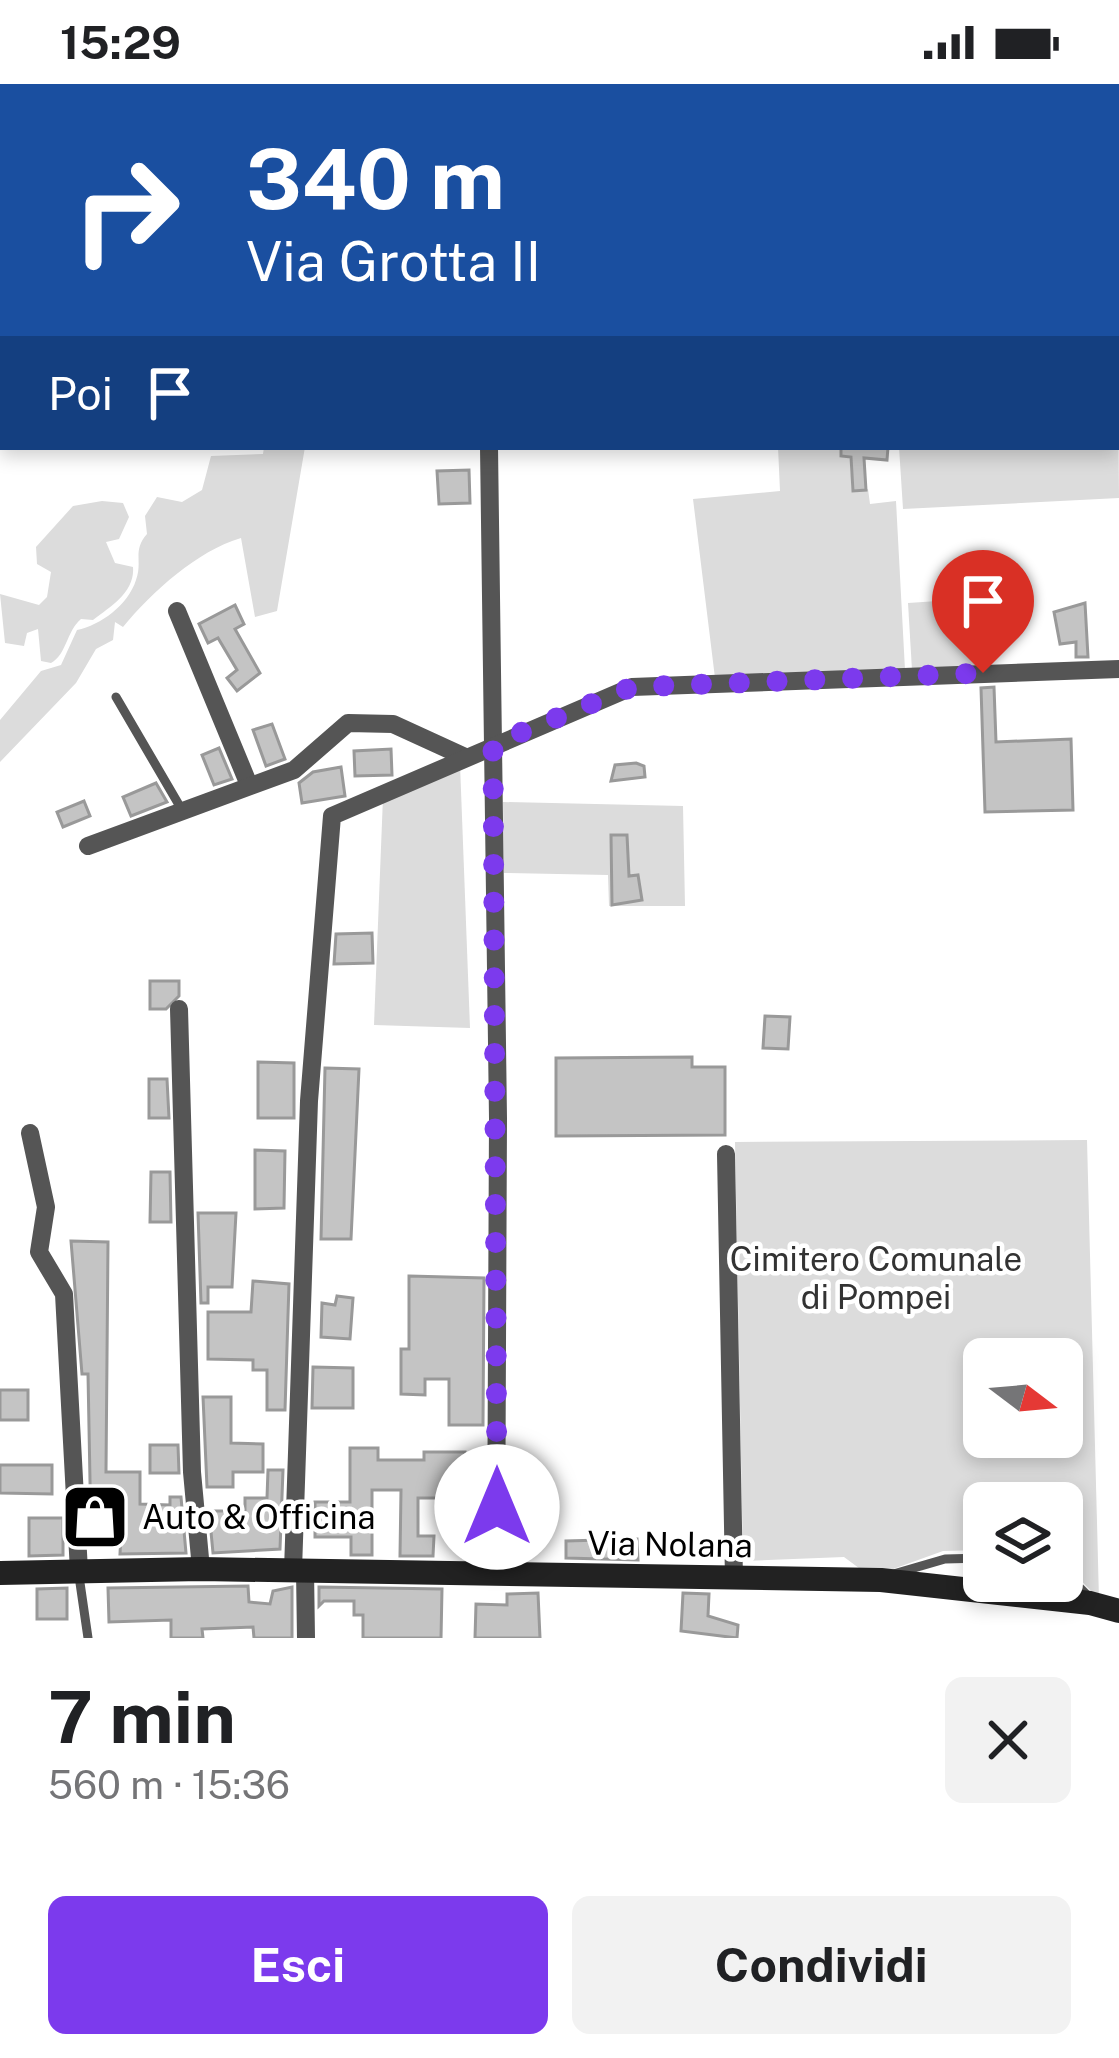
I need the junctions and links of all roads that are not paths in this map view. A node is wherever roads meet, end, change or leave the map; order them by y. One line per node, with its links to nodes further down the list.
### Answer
1 (489, 450): 5 (street)
2 (177, 611): 7 (street)
3 (1119, 669): 5 (street)
4 (116, 697): 8 (lane)
5 (493, 744): 6 (street); 17 (street)
6 (465, 757): 7 (street); 16 (street)
7 (249, 785): 8 (street)
8 (182, 810): 9 (street)
9 (88, 846)
10 (179, 1009): 15 (street)
11 (30, 1133): 14 (street)
12 (726, 1154): 19 (street)
13 (963, 1559): 20 (lane)
14 (79, 1570): 15 (street, Via Nolana); 18 (street, Via Nolana); 24 (lane)
15 (201, 1570): 16 (street, Via Nolana)
16 (299, 1570): 17 (street, Via Nolana); 25 (street)
17 (496, 1572): 19 (street, Via Nolana)
18 (0, 1573)
19 (734, 1579): 20 (street, Via Nolana)
20 (881, 1580): 22 (street, Via Nolana)
21 (1083, 1595): 22 (lane)
22 (1090, 1603): 23 (street, Via Nolana)
23 (1119, 1611)
24 (88, 1638)
25 (306, 1638)

